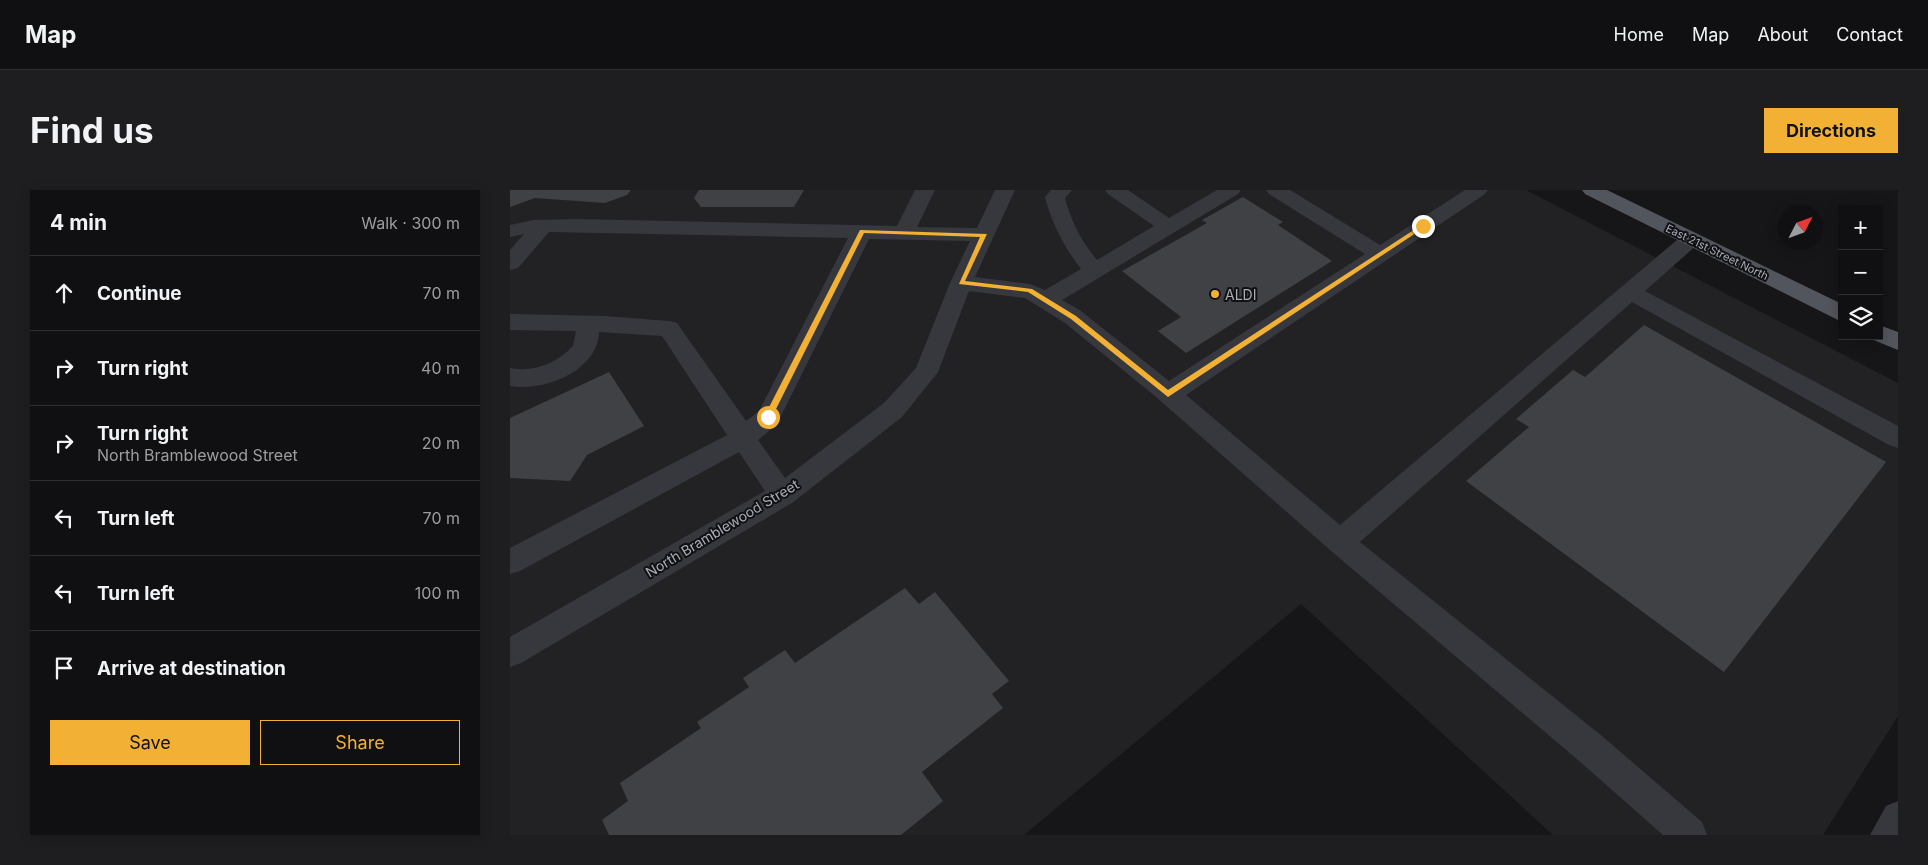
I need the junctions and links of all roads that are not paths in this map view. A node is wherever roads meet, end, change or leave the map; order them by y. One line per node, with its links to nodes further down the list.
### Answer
1 (925, 190): 13 (street)
2 (1006, 190): 14 (street, North Bramblewood Street)
3 (1062, 190): 18 (street)
4 (1115, 190): 10 (street)
5 (1276, 190): 16 (street)
6 (1478, 190): 16 (street)
7 (1592, 190): 15 (main road, East 21st Street North)
8 (1216, 193): 10 (street)
9 (543, 226): 11 (street); 12 (street); 17 (street)
10 (1169, 227): 18 (street)
11 (510, 231)
12 (862, 232): 13 (street); 30 (street)
13 (904, 233): 14 (street)
14 (984, 235): 19 (street, North Bramblewood Street)
15 (1691, 239): 20 (street); 22 (main road, East 21st Street North)
16 (1380, 254): 29 (street)
17 (510, 263)
18 (1094, 271): 21 (street)
19 (961, 283): 21 (street); 32 (street, North Bramblewood Street)
20 (1630, 292): 31 (street); 33 (street)
21 (1045, 300): 29 (street)
22 (1838, 312)
23 (522, 323): 24 (street); 26 (street)
24 (587, 324): 28 (street); 30 (street)
25 (1883, 335): 27 (main road)
26 (510, 339)
27 (1898, 342)
28 (510, 377)
29 (1168, 394): 33 (street)
30 (742, 438): 32 (street); 34 (street)
31 (1898, 438)
32 (782, 495): 35 (street, North Bramblewood Street)
33 (1340, 542): 37 (street)
34 (510, 562)
35 (510, 653)
36 (1898, 818): 38 (street)
37 (1689, 835)
38 (1888, 835)

